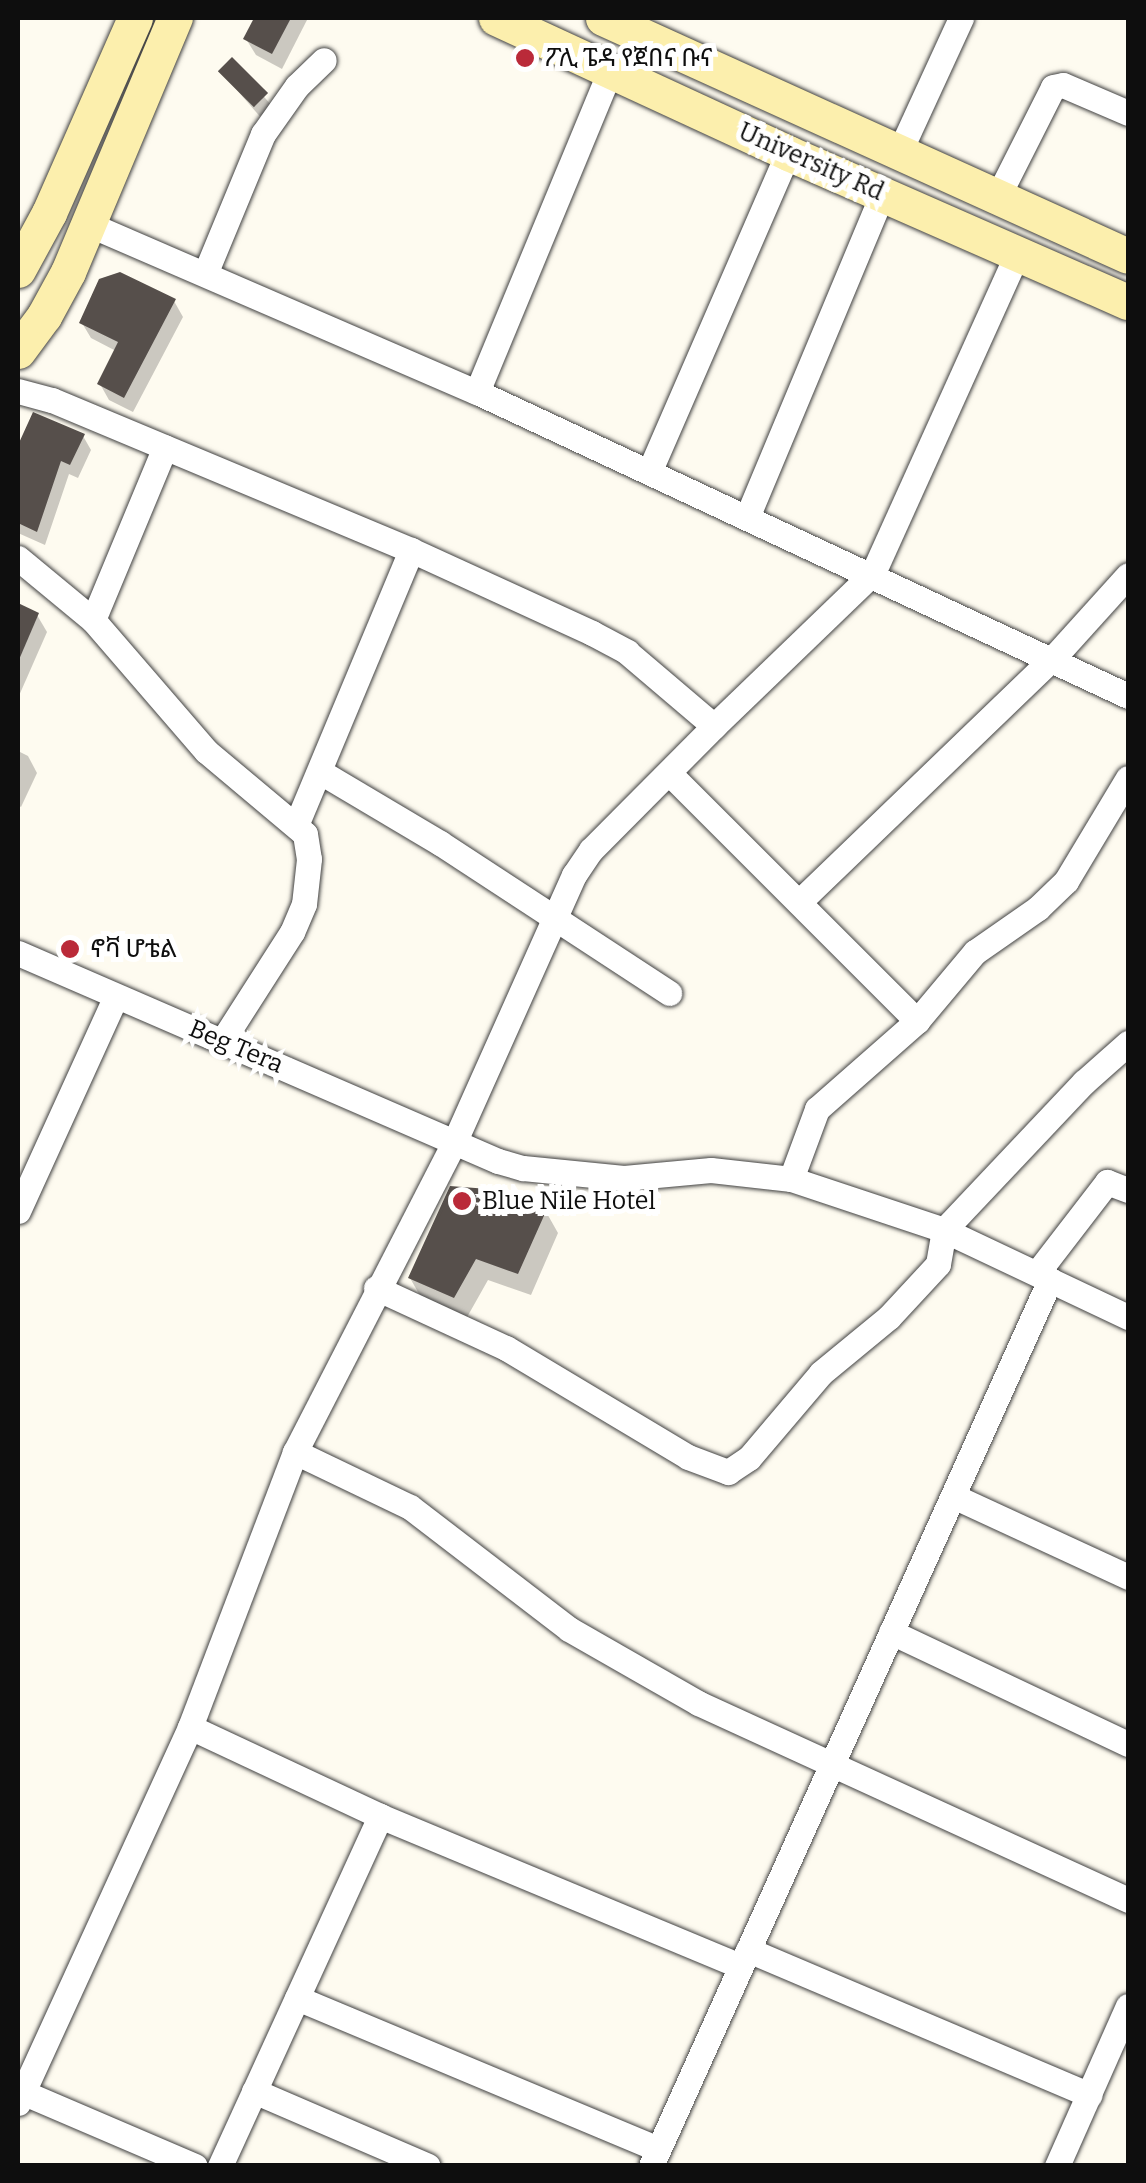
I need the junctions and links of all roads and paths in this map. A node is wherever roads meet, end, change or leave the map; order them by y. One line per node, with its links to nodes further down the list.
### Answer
1 (135, 18): 13 (street)
2 (175, 18): 14 (street)
3 (496, 18): 7 (street, University Rd)
4 (603, 18): 10 (street, University Rd)
5 (962, 18): 10 (street)
6 (324, 60): 18 (street)
7 (610, 72): 9 (street, University Rd); 22 (street)
8 (1128, 113): 12 (street)
9 (788, 154): 11 (street, University Rd); 24 (street)
10 (898, 155): 11 (street); 12 (street, University Rd)
11 (883, 193): 15 (street, University Rd); 25 (street)
12 (997, 198): 16 (street, University Rd)
13 (49, 213): 14 (street); 17 (street)
14 (88, 224): 18 (street); 20 (street)
15 (1017, 254): 19 (street, University Rd); 28 (street)
16 (1128, 256)
17 (18, 270)
18 (205, 274): 22 (street)
19 (1128, 302)
20 (18, 351)
21 (18, 391): 23 (street)
22 (477, 392): 24 (street)
23 (165, 448): 26 (street); 30 (street)
24 (650, 470): 25 (street)
25 (748, 515): 28 (street)
26 (411, 550): 33 (street); 34 (street)
27 (18, 558): 30 (street)
28 (872, 573): 31 (street); 33 (street)
29 (1128, 575): 31 (street)
30 (94, 620): 37 (street)
31 (1054, 657): 32 (street); 38 (street)
32 (1128, 696)
33 (714, 726): 35 (street)
34 (322, 773): 37 (street); 39 (street)
35 (669, 773): 38 (street); 39 (street)
36 (1128, 778): 43 (street)
37 (297, 823): 44 (street)
38 (798, 902): 43 (street)
39 (556, 920): 41 (street); 46 (street)
40 (18, 953): 42 (street, Beg Tera)
41 (669, 994)
42 (116, 996): 44 (street, Beg Tera); 49 (street)
43 (917, 1021): 47 (street)
44 (222, 1040): 46 (street, Beg Tera)
45 (1128, 1042): 50 (street)
46 (454, 1143): 47 (street, Beg Tera); 52 (street)
47 (791, 1179): 50 (street, Beg Tera)
48 (1128, 1190): 51 (street)
49 (18, 1211)
50 (944, 1230): 51 (street, Beg Tera); 52 (street)
51 (1044, 1276): 53 (street, Beg Tera); 55 (street)
52 (376, 1288): 54 (street)
53 (1128, 1317)
54 (295, 1452): 58 (street); 60 (street)
55 (952, 1496): 56 (street); 57 (street)
56 (1128, 1577)
57 (891, 1632): 59 (street); 60 (street)
58 (190, 1727): 61 (street); 68 (street)
59 (1128, 1744)
60 (831, 1764): 62 (street); 63 (street)
61 (380, 1816): 63 (street); 64 (street)
62 (1128, 1900)
63 (744, 1958): 67 (street); 69 (street)
64 (297, 1998): 66 (street); 69 (street)
65 (1128, 2006): 67 (street)
66 (254, 2090): 71 (street); 72 (street)
67 (1089, 2095): 73 (street)
68 (20, 2097): 70 (street)
69 (654, 2157)
70 (195, 2166)
71 (220, 2166)
72 (428, 2166)
73 (1057, 2166)

